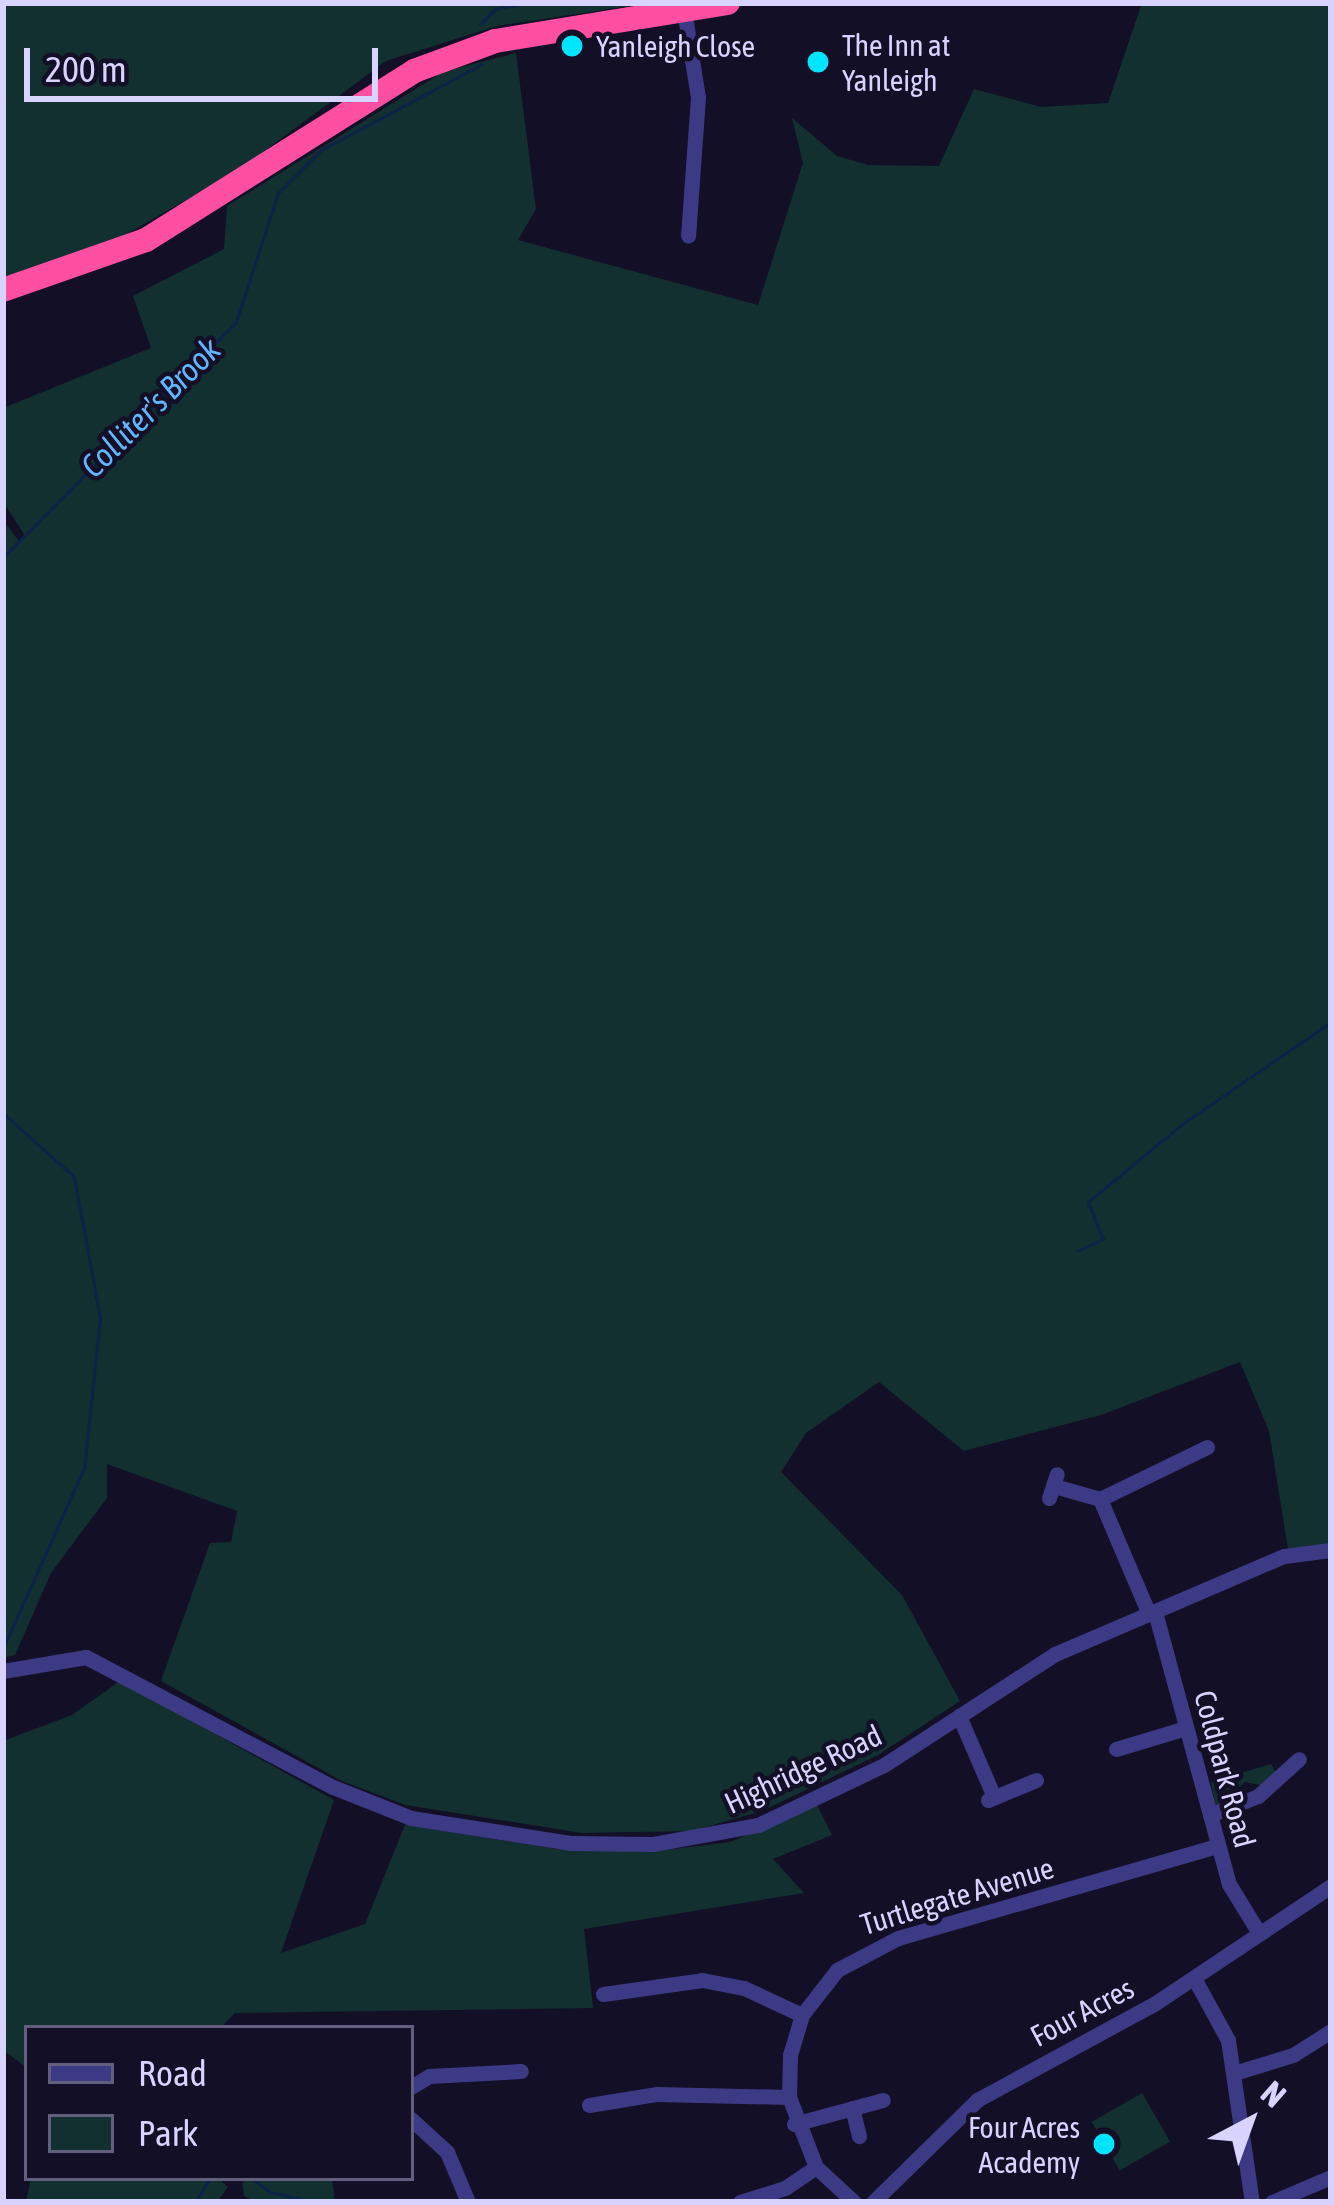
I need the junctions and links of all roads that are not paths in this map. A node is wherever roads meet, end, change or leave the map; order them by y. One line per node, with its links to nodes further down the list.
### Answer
1 (726, 3): 2 (highway)
2 (685, 10): 3 (street); 4 (highway)
3 (688, 236)
4 (3, 290)
5 (1207, 1447): 7 (street)
6 (1053, 1486): 7 (street)
7 (1100, 1499): 9 (street, Coldpark Road)
8 (1331, 1550): 9 (street, Highridge Road)
9 (1152, 1613): 11 (street, Highridge Road); 12 (street, Coldpark Road)
10 (3, 1671): 11 (street, Highridge Road)
11 (959, 1716): 15 (street)
12 (1186, 1728): 13 (street); 16 (street, Coldpark Road)
13 (1116, 1749)
14 (1299, 1759): 16 (street)
15 (1036, 1780)
16 (1210, 1815): 17 (street, Coldpark Road)
17 (1217, 1846): 19 (street, Coldpark Road); 22 (street, Turtlegate Avenue)
18 (1331, 1886): 19 (street, Four Acres)
19 (1258, 1933): 20 (street, Four Acres)
20 (1194, 1978): 25 (street); 39 (street, Four Acres)
21 (603, 1994): 22 (street)
22 (802, 2015): 27 (street, Turtlegate Avenue)
23 (1331, 2031): 25 (street)
24 (521, 2071): 26 (street)
25 (1234, 2073): 40 (street)
26 (414, 2085)
27 (789, 2097): 29 (street); 32 (street, Turtlegate Avenue)
28 (883, 2100): 30 (street)
29 (589, 2105)
30 (852, 2108): 32 (street); 33 (street)
31 (414, 2122): 36 (street)
32 (794, 2124): 34 (street, Turtlegate Avenue)
33 (859, 2136)
34 (816, 2167): 37 (street); 38 (street, Turtlegate Avenue)
35 (1331, 2177): 41 (street)
36 (468, 2202)
37 (740, 2202)
38 (854, 2202)
39 (873, 2202)
40 (1252, 2202)
41 (1272, 2202)

